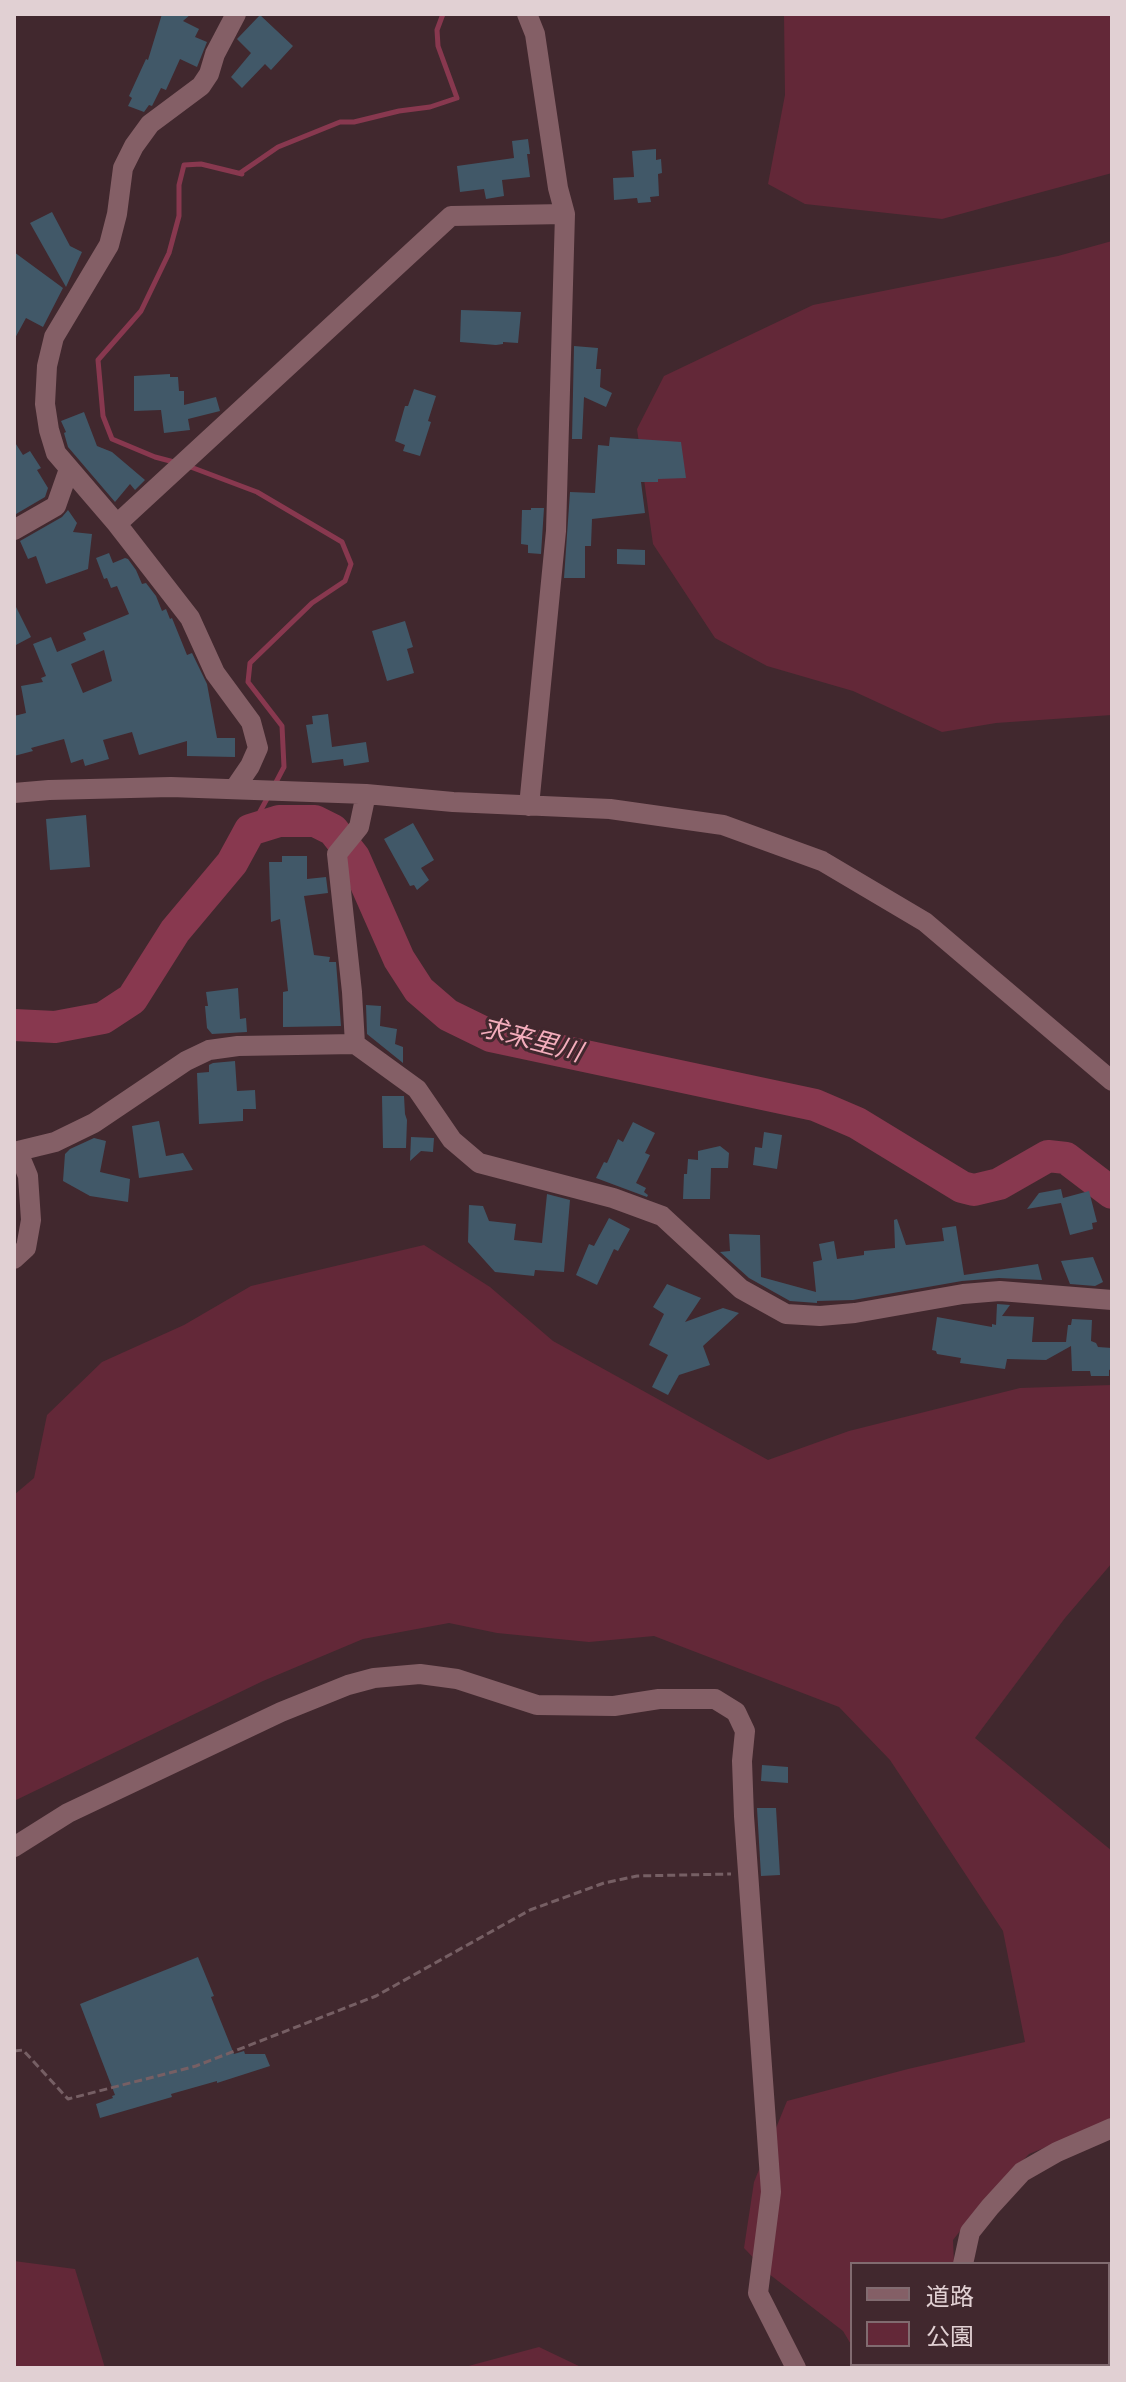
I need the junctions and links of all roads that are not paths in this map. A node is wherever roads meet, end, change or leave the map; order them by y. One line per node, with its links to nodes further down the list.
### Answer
1 (236, 14): 4 (street)
2 (527, 14): 3 (street)
3 (565, 214): 5 (street); 10 (street)
4 (69, 469): 5 (street); 6 (street)
5 (117, 524): 7 (street)
6 (14, 530)
7 (242, 788): 8 (street); 9 (street)
8 (14, 793)
9 (366, 794): 10 (street); 11 (street)
10 (529, 806): 12 (street)
11 (355, 1044): 13 (street); 15 (street)
12 (1112, 1081)
13 (16, 1152): 14 (street)
14 (14, 1259)
15 (1112, 1300)
16 (14, 1847): 19 (street)
17 (1112, 2128): 18 (street)
18 (963, 2262)
19 (796, 2368)

